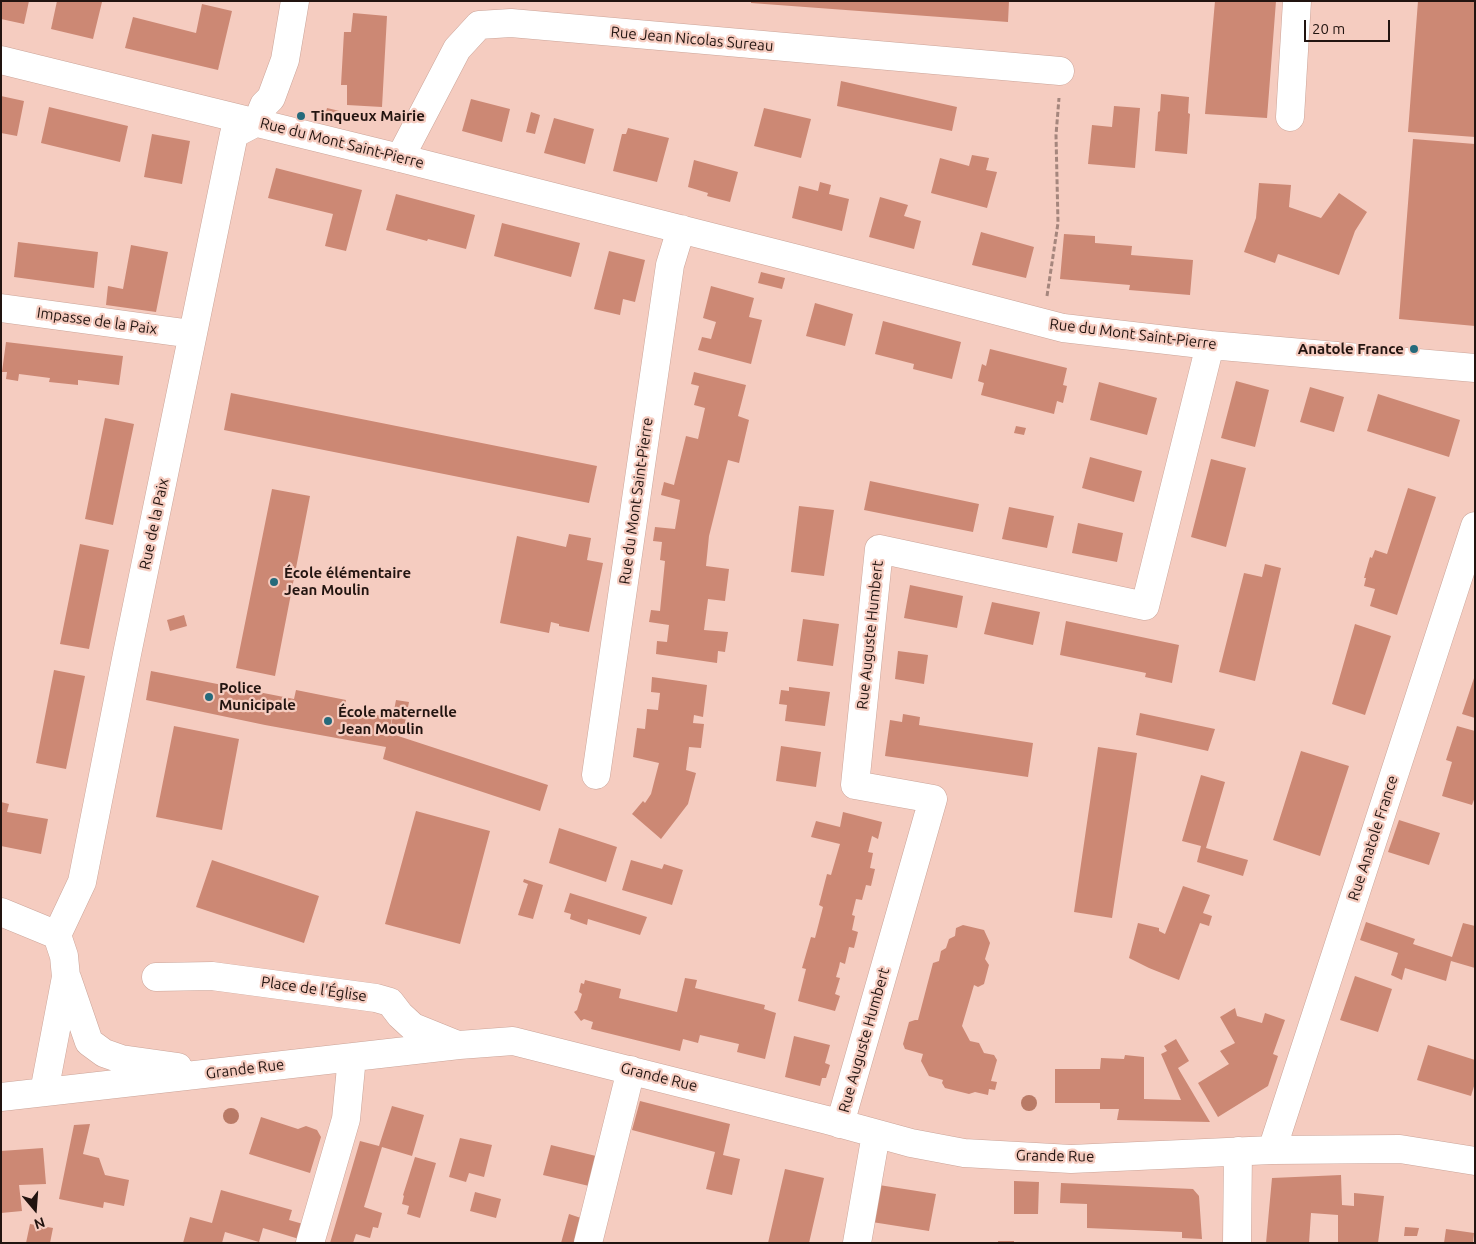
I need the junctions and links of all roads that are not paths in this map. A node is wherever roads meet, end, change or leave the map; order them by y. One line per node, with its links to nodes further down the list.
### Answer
1 (295, 1): 6 (street)
2 (1297, 1): 5 (street)
3 (1, 60): 6 (street, Rue du Mont Saint-Pierre)
4 (1060, 71): 7 (street, Rue Jean Nicolas Sureau)
5 (1290, 117)
6 (257, 122): 7 (street, Rue du Mont Saint-Pierre); 10 (street, Rue de la Paix)
7 (400, 158): 8 (street, Rue du Mont Saint-Pierre)
8 (682, 229): 11 (street, Rue du Mont Saint-Pierre); 14 (street, Rue du Mont Saint-Pierre)
9 (1, 308): 10 (street, Impasse de la Paix)
10 (192, 334): 16 (street, Rue de la Paix)
11 (1210, 344): 12 (street, Rue du Mont Saint-Pierre); 25 (street, Rue Auguste Humbert)
12 (1475, 368)
13 (1475, 526): 27 (street, Rue Anatole France)
14 (596, 775)
15 (1, 912): 16 (street)
16 (57, 935): 17 (street)
17 (66, 977): 22 (street); 23 (street)
18 (156, 977): 19 (street, Place de l'Église)
19 (458, 1045): 20 (street, Grande Rue); 21 (street, Grande Rue)
20 (352, 1057): 22 (street, Grande Rue); 30 (street)
21 (631, 1070): 25 (street, Grande Rue); 31 (street)
22 (216, 1073): 23 (street, Grande Rue)
23 (44, 1092): 24 (street, Grande Rue)
24 (1, 1096)
25 (840, 1124): 26 (street, Grande Rue)
26 (876, 1134): 28 (street, Grande Rue); 32 (street)
27 (1272, 1150): 28 (street, Grande Rue); 29 (street, Grande Rue)
28 (1238, 1152): 33 (street)
29 (1475, 1161)
30 (310, 1243)
31 (588, 1243)
32 (857, 1243)
33 (1237, 1243)

